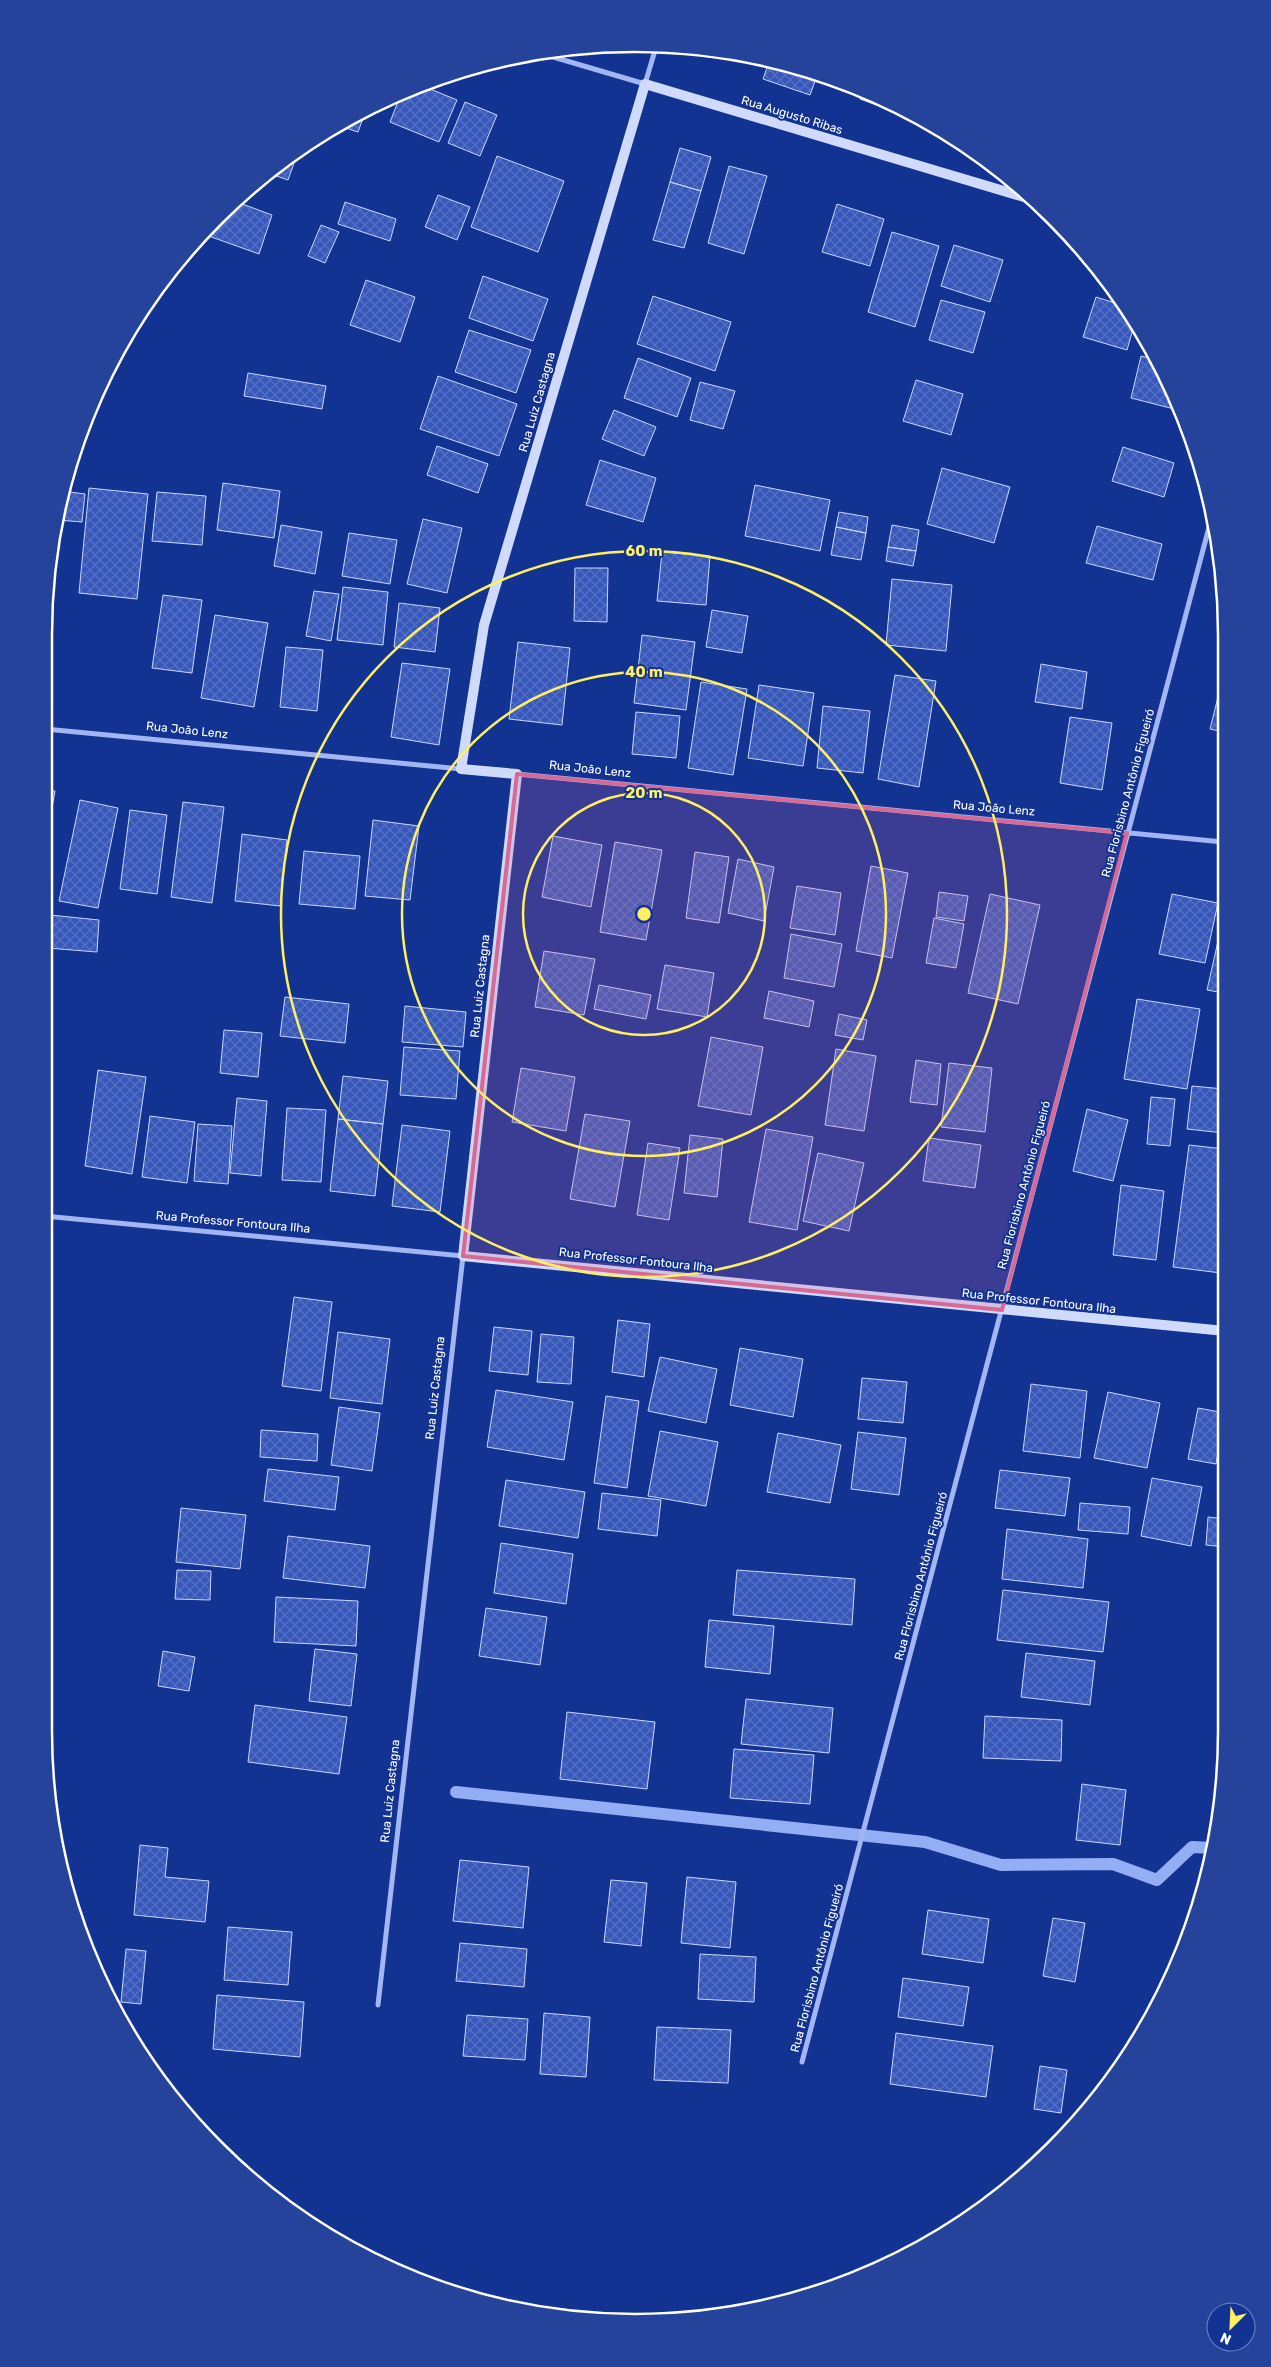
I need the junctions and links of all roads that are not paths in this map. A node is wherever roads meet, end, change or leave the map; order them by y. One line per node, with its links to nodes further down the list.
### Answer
1 (654, 53): 3 (street, Rua Luiz Castagna)
2 (555, 58): 3 (street, Rua Augusto Ribas)
3 (645, 84): 4 (street, Rua Augusto Ribas); 7 (street, Rua Luiz Castagna)
4 (1018, 195)
5 (1208, 529): 9 (street, Rua Florisbino Antônio Figueiró)
6 (52, 730): 7 (street, Rua João Lenz)
7 (461, 769): 8 (street, Rua João Lenz)
8 (517, 774): 9 (street, Rua João Lenz); 12 (street, Rua Luiz Castagna)
9 (1127, 833): 10 (street, Rua João Lenz); 13 (street, Rua Florisbino Antônio Figueiró)
10 (1218, 842)
11 (52, 1217): 12 (street, Rua Professor Fontoura Ilha)
12 (463, 1256): 13 (street, Rua Professor Fontoura Ilha); 15 (street, Rua Luiz Castagna)
13 (1002, 1310): 14 (street, Rua Professor Fontoura Ilha); 16 (street, Rua Florisbino Antônio Figueiró)
14 (1218, 1330)
15 (378, 2005)
16 (802, 2062)

